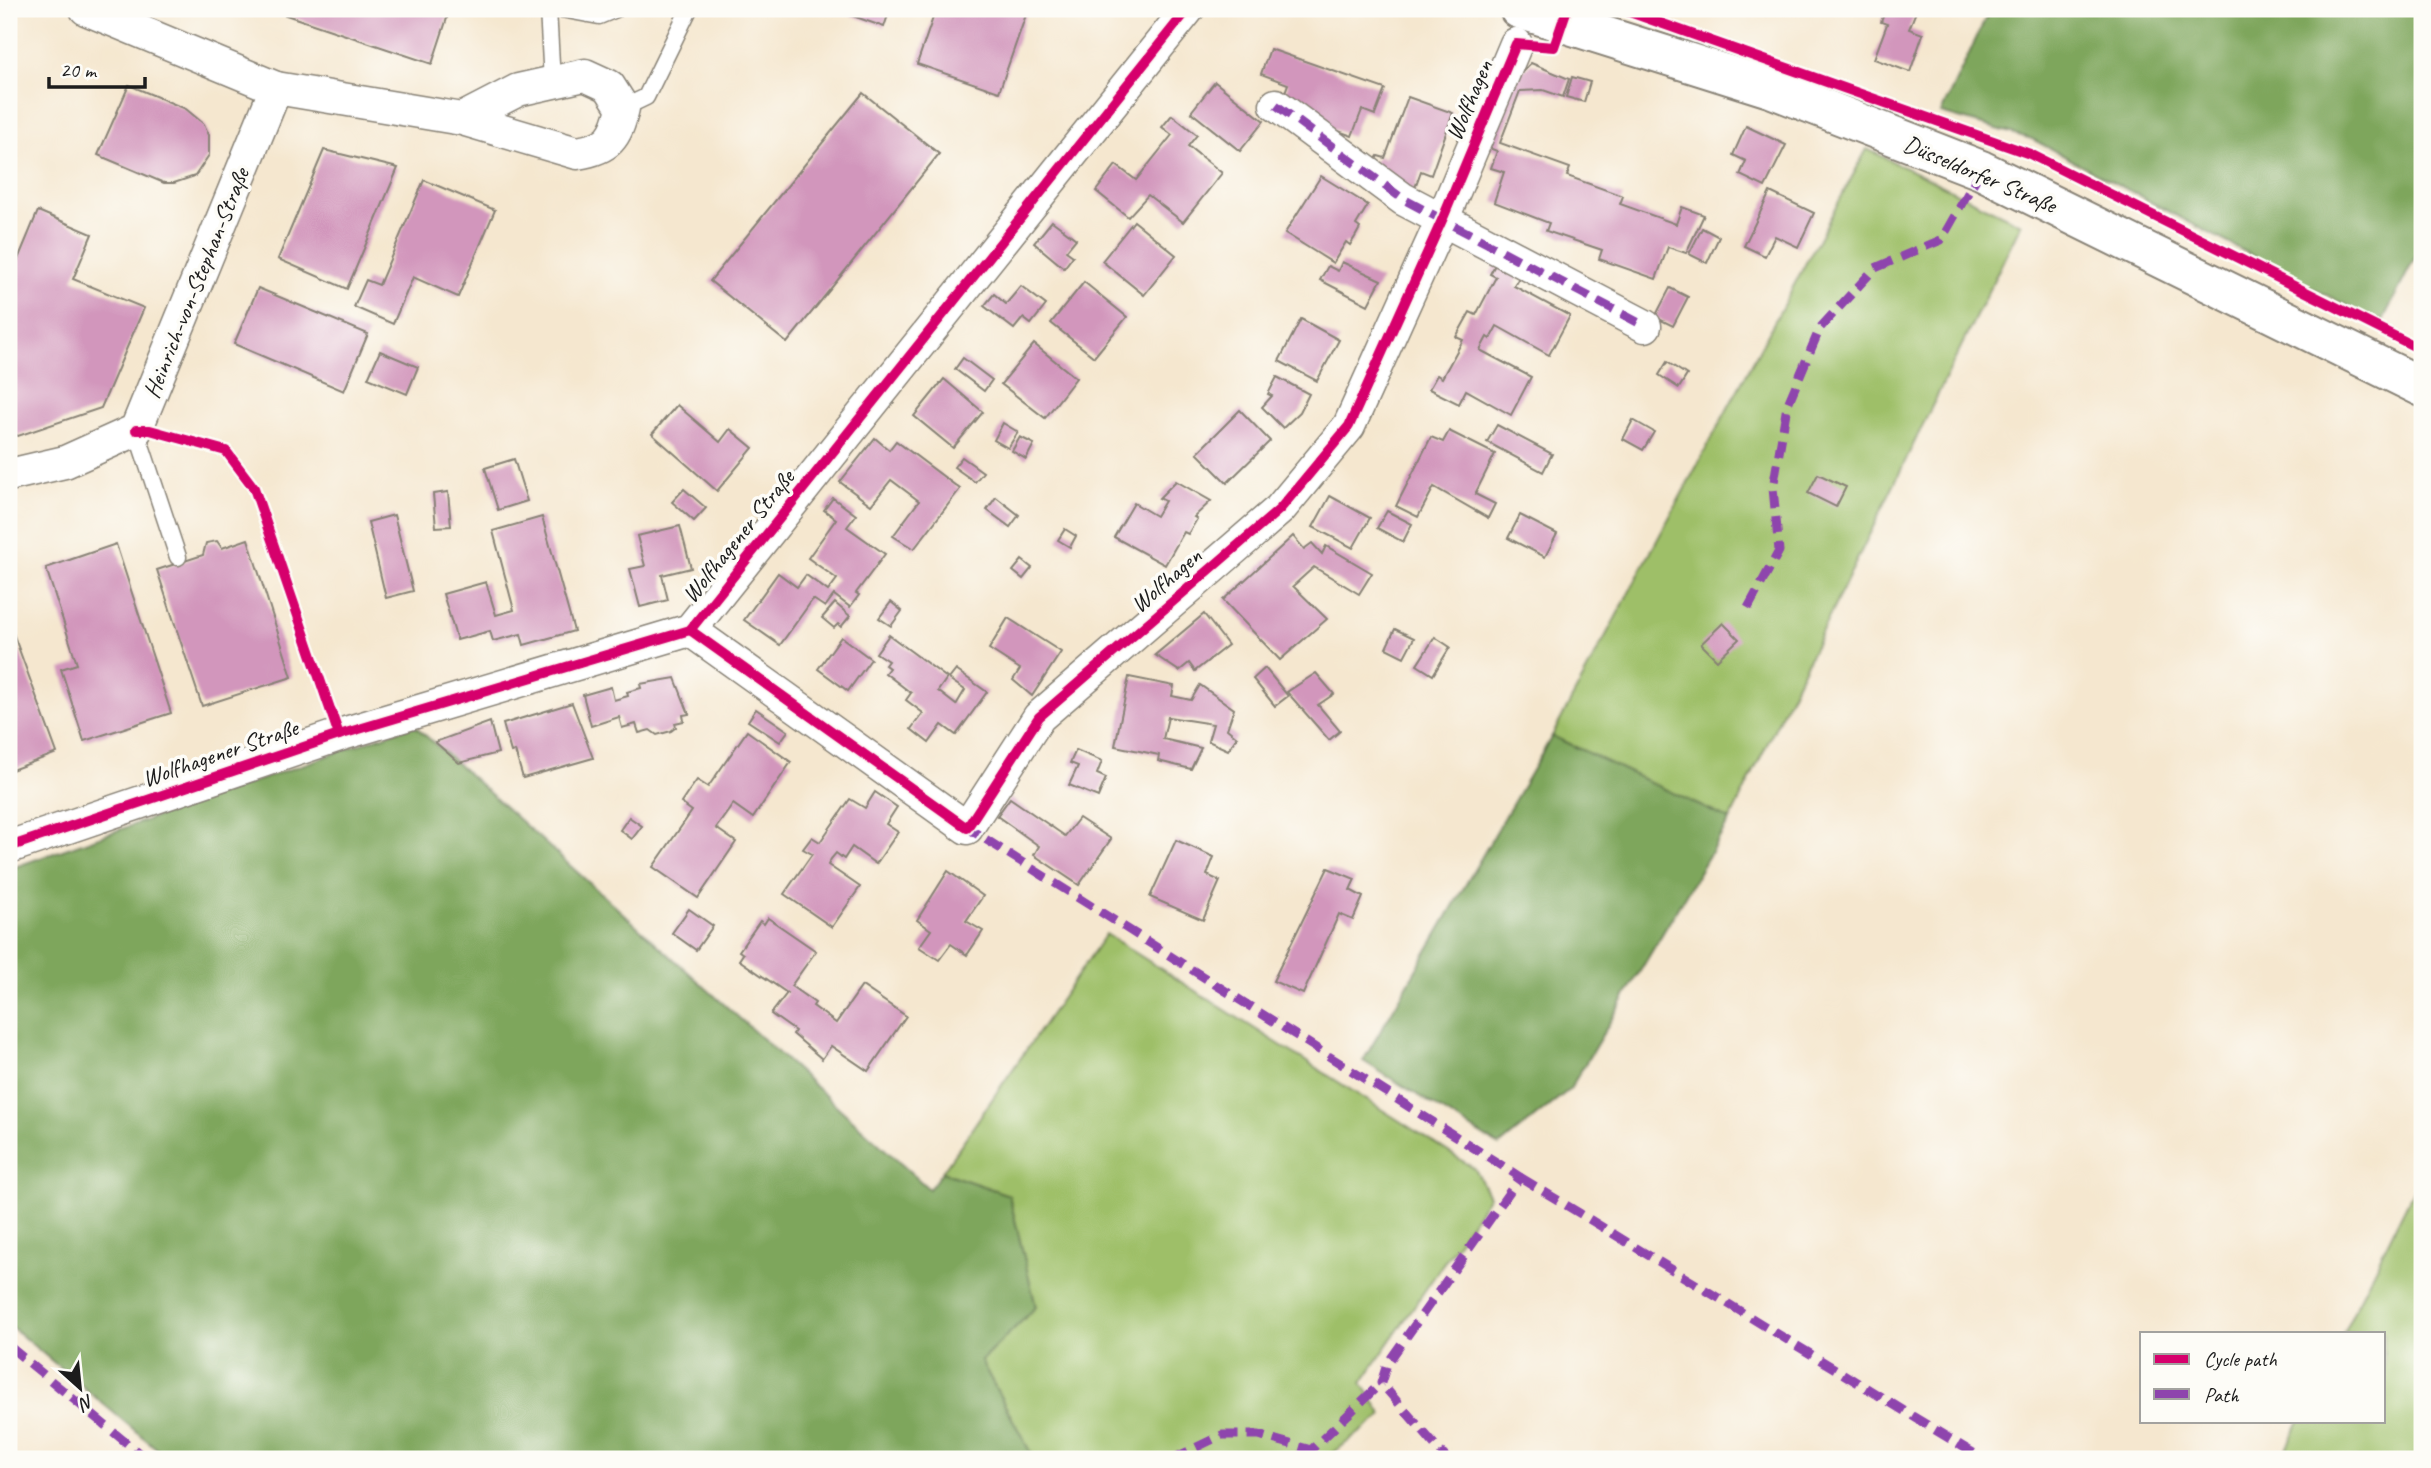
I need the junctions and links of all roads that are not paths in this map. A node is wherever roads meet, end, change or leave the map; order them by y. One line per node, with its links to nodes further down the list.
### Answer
1 (86, 9): 9 (street)
2 (548, 9): 8 (lane)
3 (562, 9): 4 (lane)
4 (616, 9)
5 (689, 9): 11 (lane)
6 (1188, 9): 19 (street, Wolfhagener Straße)
7 (1517, 26): 13 (street, Wolfhagen); 15 (main road, Düsseldorfer Straße)
8 (552, 82): 11 (street); 12 (street)
9 (276, 88): 12 (street); 16 (street, Heinrich-von-Stephan-Straße)
10 (1276, 105): 13 (street)
11 (623, 108): 12 (street)
12 (462, 119)
13 (1443, 218): 14 (street); 19 (street, Wolfhagen)
14 (1645, 326)
15 (2422, 387)
16 (136, 430): 17 (street, Heinrich-von-Stephan-Straße); 18 (lane)
17 (9, 475)
18 (178, 557)
19 (690, 630): 20 (street, Wolfhagener Straße)
20 (9, 847)

